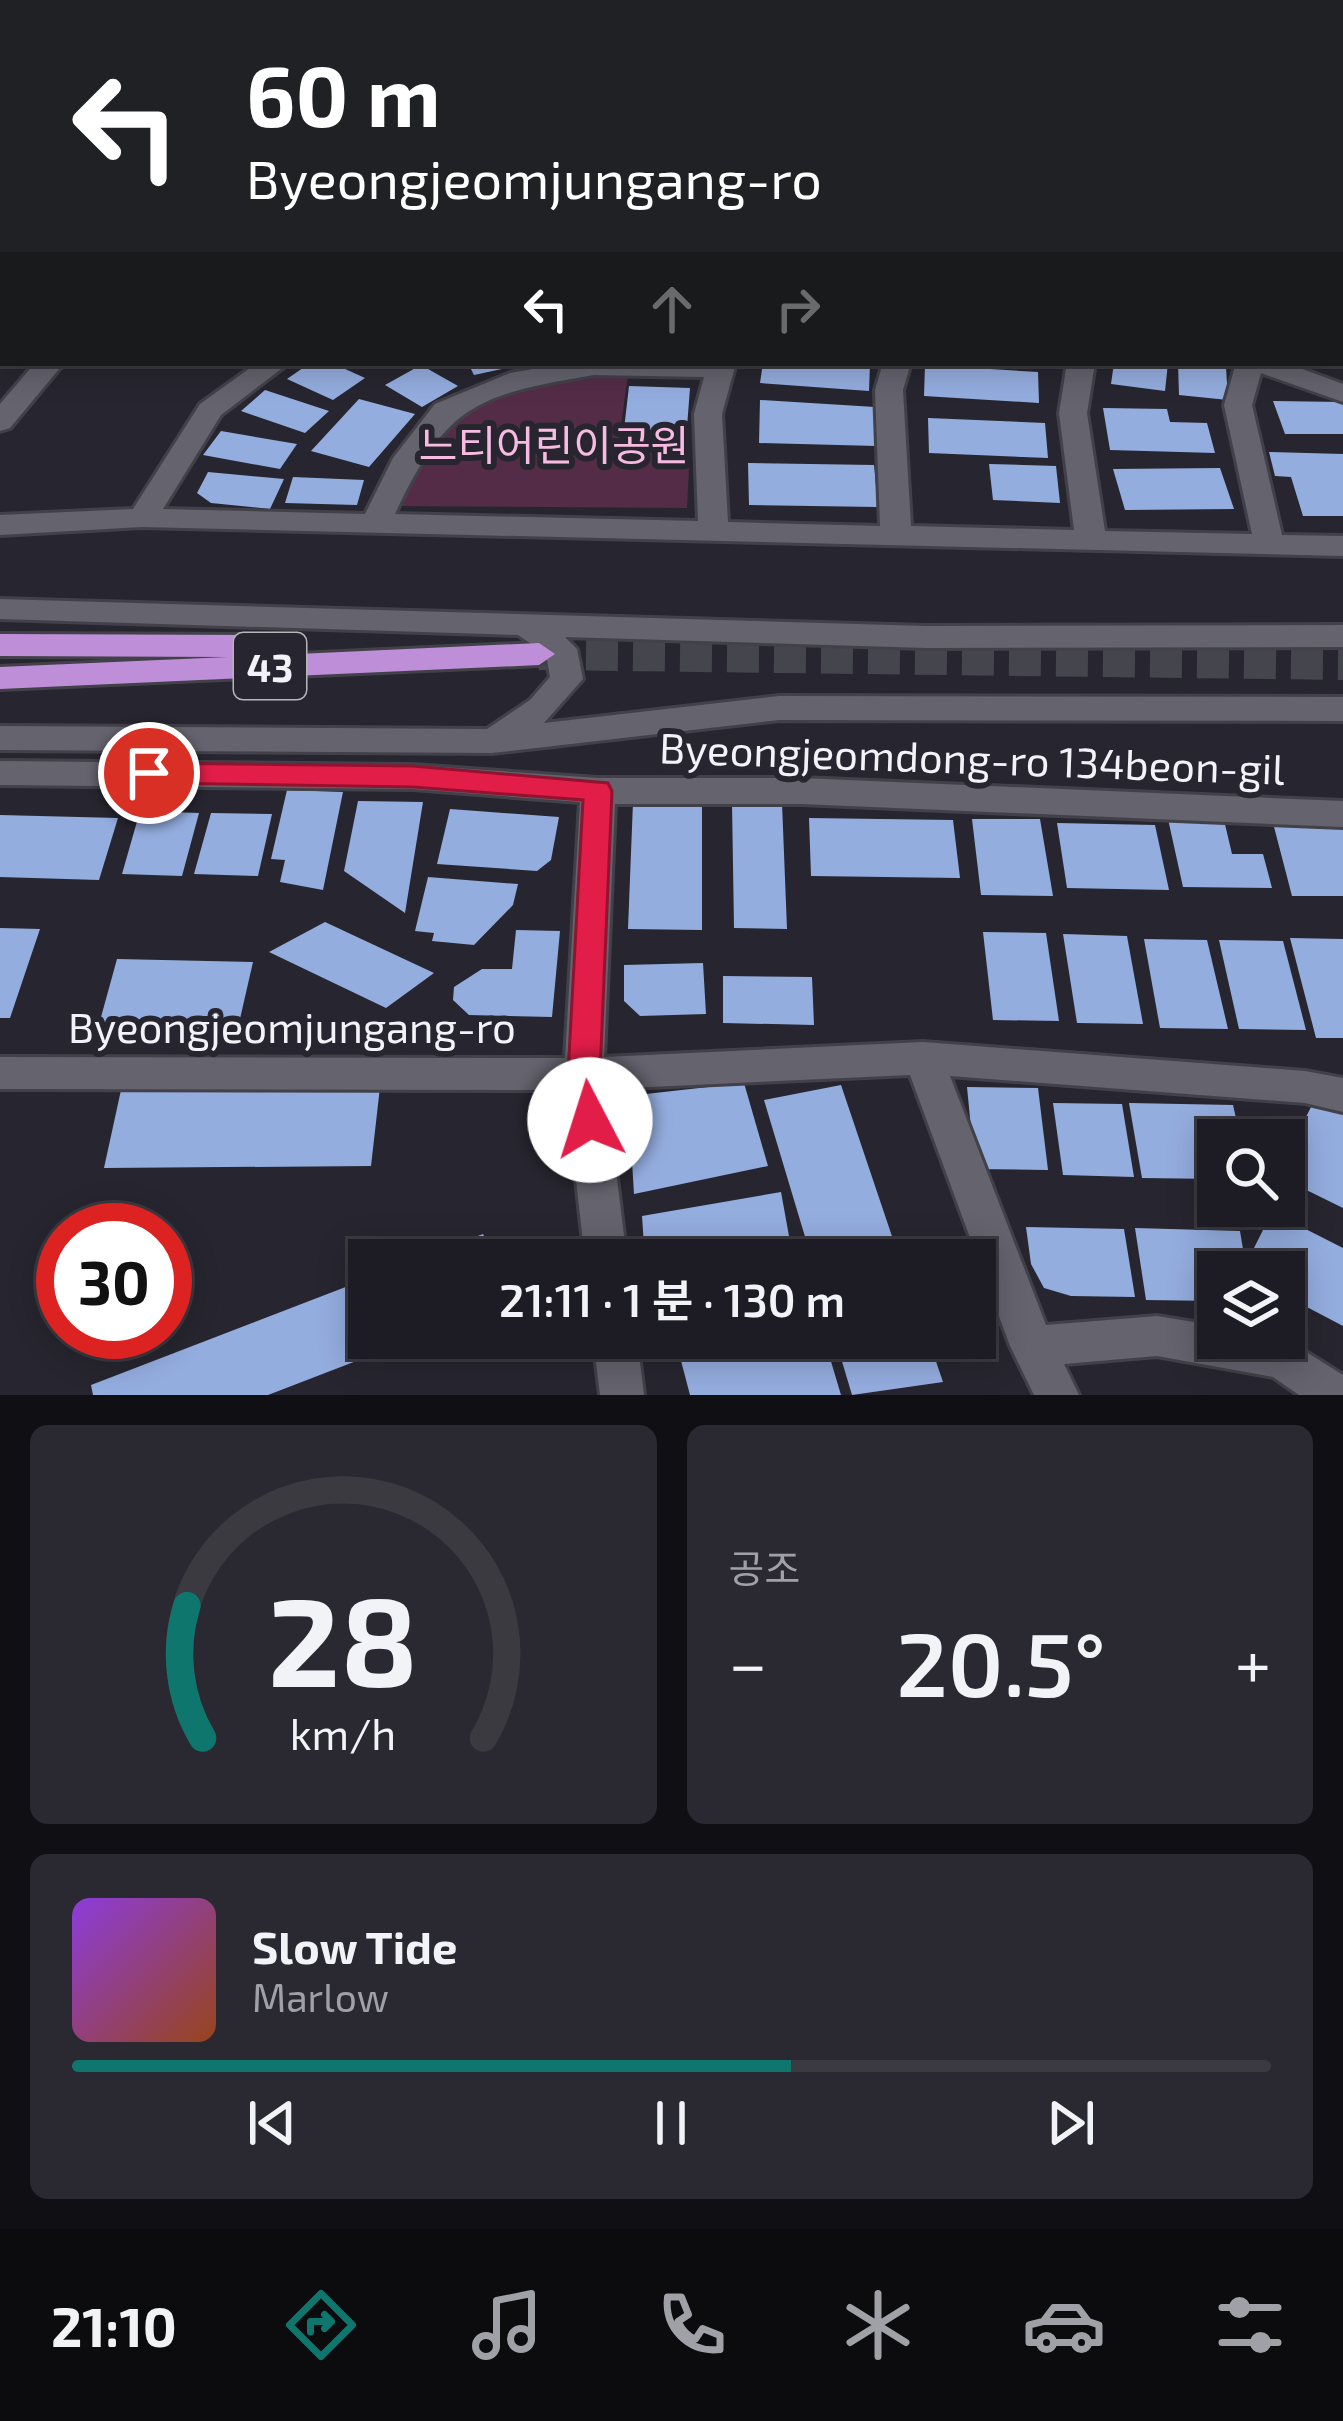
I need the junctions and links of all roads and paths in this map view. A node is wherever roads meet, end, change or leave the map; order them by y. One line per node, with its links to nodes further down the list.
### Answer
1 (47, 366): 9 (street)
2 (271, 366): 10 (street)
3 (720, 366): 11 (street); 13 (street)
4 (896, 366): 14 (street)
5 (1081, 366): 15 (street)
6 (1249, 366): 16 (street)
7 (1269, 366): 8 (street)
8 (1343, 394)
9 (0, 422)
10 (142, 518): 11 (street); 12 (street)
11 (375, 524): 13 (street)
12 (0, 525)
13 (713, 532): 14 (street)
14 (896, 536): 15 (street)
15 (1091, 540): 16 (street)
16 (1269, 544): 17 (street)
17 (1343, 546)
18 (0, 609): 19 (street)
19 (520, 622): 20 (street); 25 (street)
20 (1343, 636)
21 (0, 645): 22 (highway, 43)
22 (0, 678)
23 (1343, 709): 25 (street)
24 (0, 738): 25 (street)
25 (492, 741)
26 (0, 773): 27 (street)
27 (598, 791): 28 (street, Byeongjeomdong-ro 134beon-gil); 31 (street)
28 (1343, 814)
29 (923, 1058): 31 (street, Byeongjeomjungang-ro); 32 (street, Byeongjeomjungang-ro); 34 (street)
30 (0, 1073): 31 (street, Byeongjeomjungang-ro)
31 (584, 1074): 33 (street)
32 (1343, 1095)
33 (604, 1239)
34 (1032, 1346): 37 (street); 38 (street)
35 (618, 1359): 36 (street)
36 (622, 1395)
37 (1058, 1395)
38 (1335, 1395)

